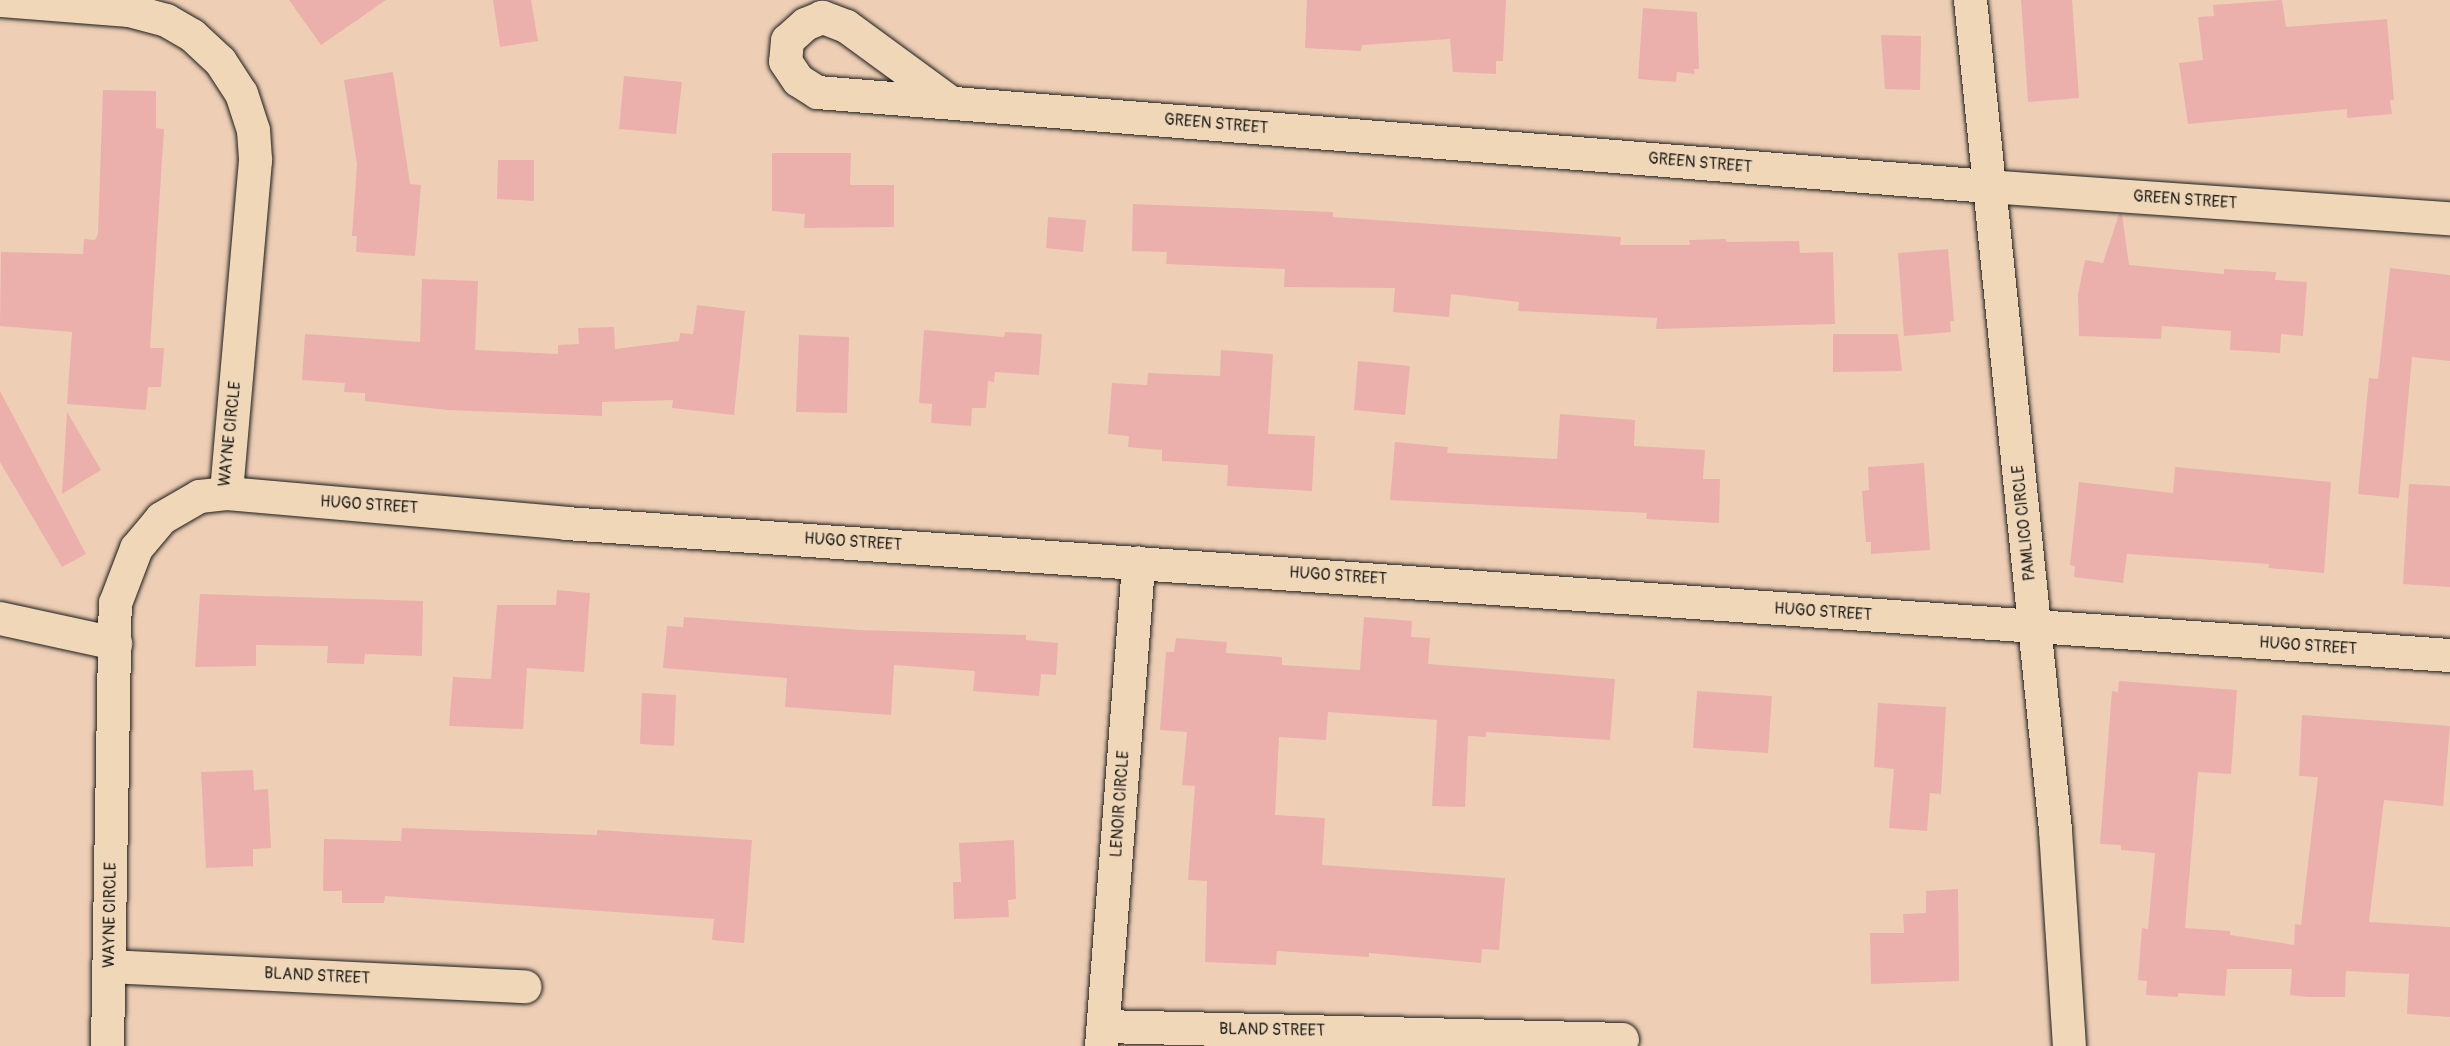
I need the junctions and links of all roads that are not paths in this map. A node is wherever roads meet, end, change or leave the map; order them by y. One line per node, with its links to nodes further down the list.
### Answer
1 (1, 0): 6 (street, WAYNE CIRCLE)
2 (1970, 0): 4 (street, PAMLICO CIRCLE)
3 (950, 102): 4 (street, GREEN STREET)
4 (1987, 186): 5 (street, GREEN STREET); 9 (street, PAMLICO CIRCLE)
5 (2450, 218)
6 (226, 493): 7 (street, HUGO STREET); 10 (street, WAYNE CIRCLE)
7 (1138, 562): 9 (street, HUGO STREET); 14 (street, LENOIR CIRCLE)
8 (0, 618): 10 (street)
9 (2036, 628): 11 (street, HUGO STREET); 17 (street, PAMLICO CIRCLE)
10 (115, 643): 12 (street, WAYNE CIRCLE)
11 (2450, 655)
12 (110, 966): 13 (street, BLAND STREET); 16 (street, WAYNE CIRCLE)
13 (525, 986)
14 (1102, 1036): 15 (street, BLAND STREET)
15 (1622, 1039)
16 (108, 1046)
17 (2069, 1046)

